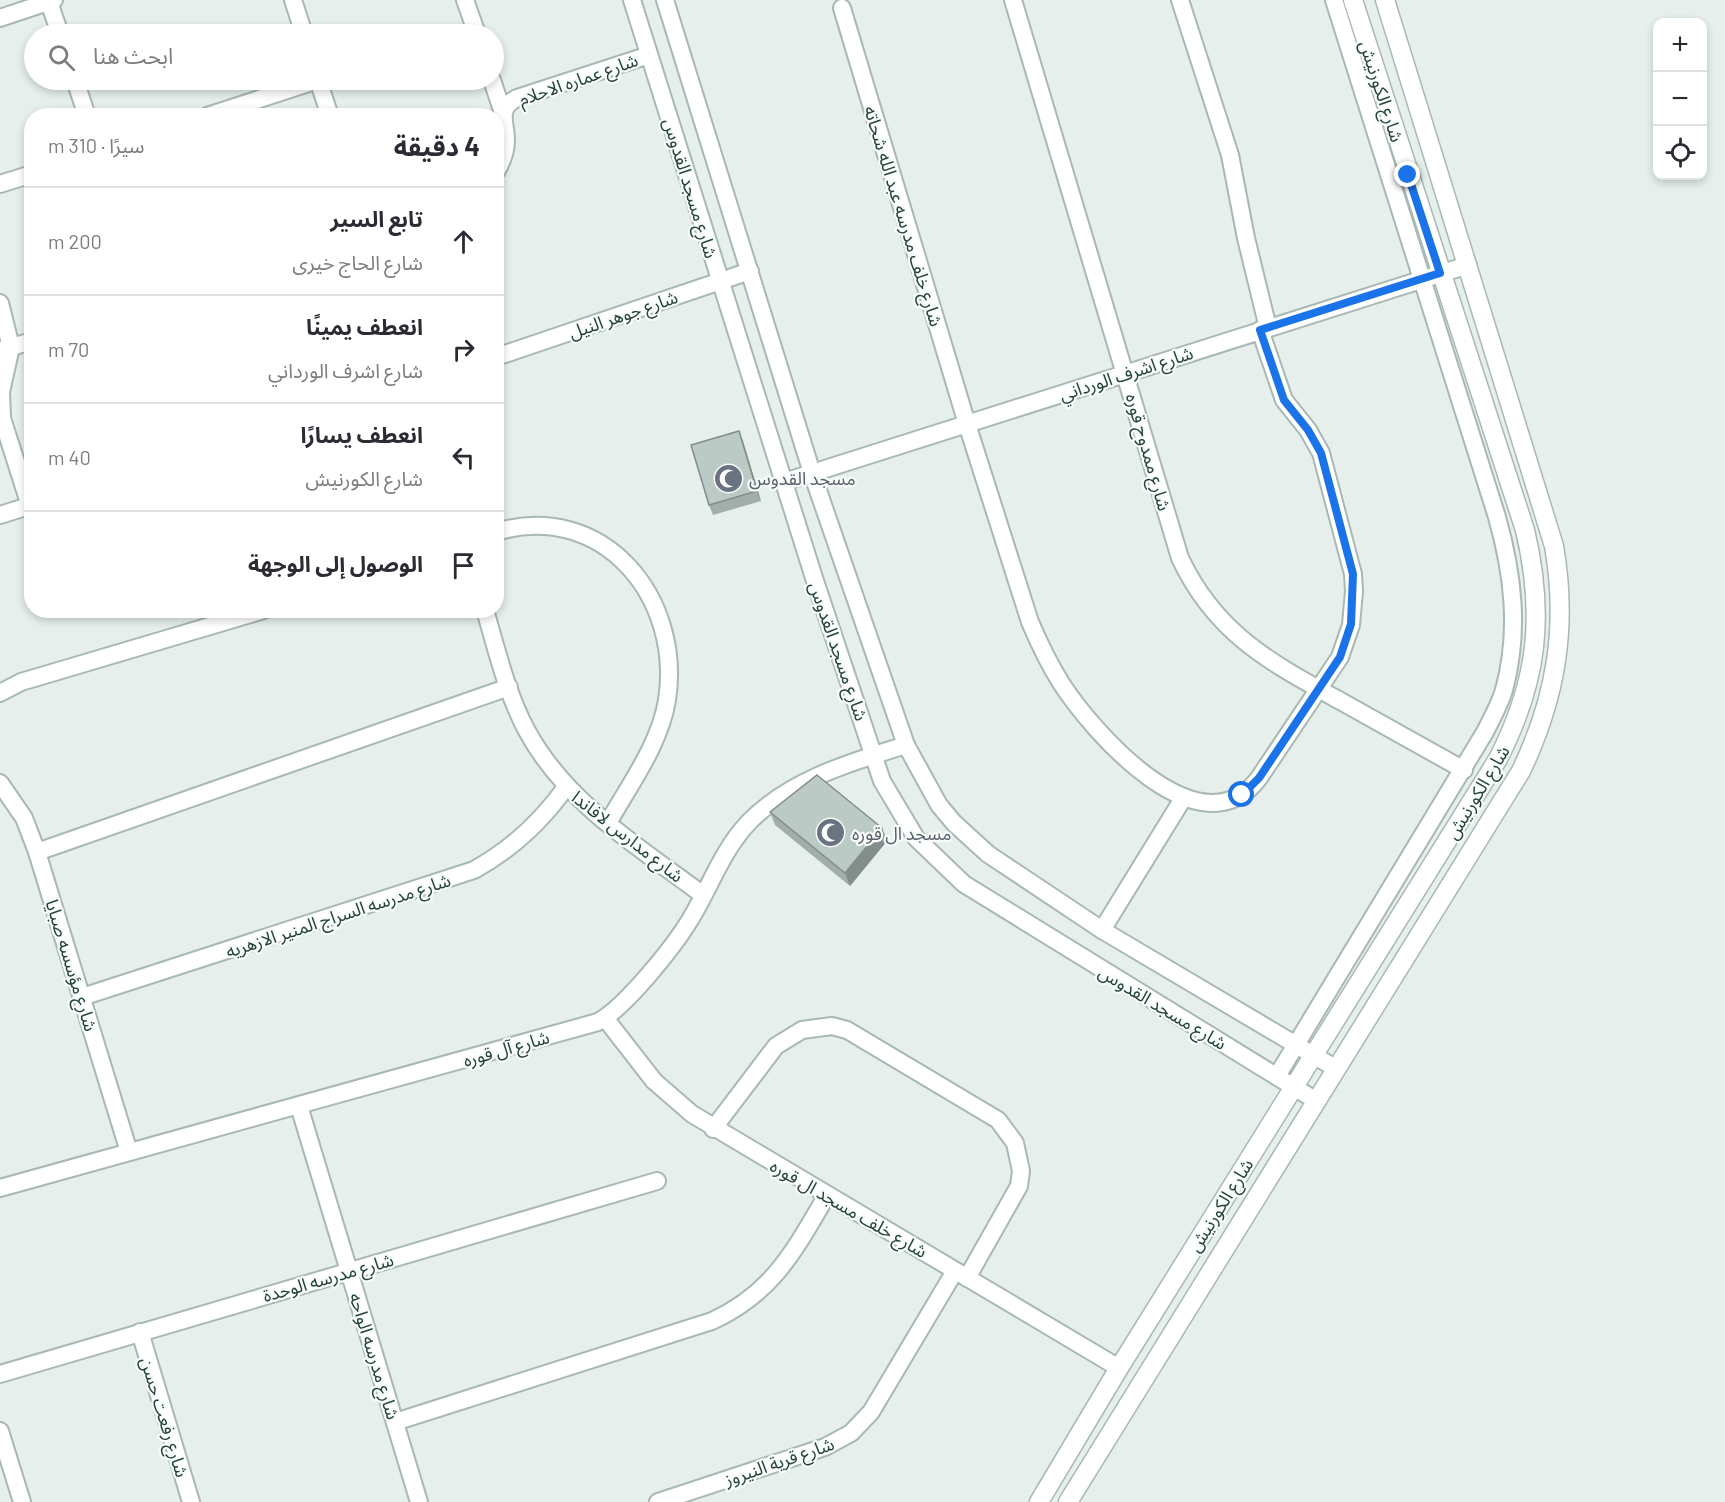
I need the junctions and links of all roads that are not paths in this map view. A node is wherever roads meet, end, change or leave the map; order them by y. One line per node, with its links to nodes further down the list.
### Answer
1 (293, 0): 14 (street)
2 (465, 0): 15 (street)
3 (632, 0): 16 (street, شارع مسجد القدوس)
4 (665, 0): 31 (street, شارع مسجد القدوس)
5 (1013, 0): 39 (street, شارع ممدوح قوره)
6 (1180, 0): 35 (street, شارع خلف مدرسه عبد الله شحاته)
7 (1334, 0): 32 (street)
8 (1353, 0): 32 (street, شارع الكورنيش)
9 (1385, 0): 30 (street, شارع الكورنيش)
10 (51, 1): 12 (street); 13 (street)
11 (842, 8): 40 (street, شارع خلف مدرسه عبد الله شحاته)
12 (0, 18)
13 (57, 24)
14 (301, 24)
15 (473, 24)
16 (649, 55): 25 (street, شارع عماره الاحلام); 33 (street, شارع مسجد القدوس)
17 (78, 90): 21 (street)
18 (287, 90): 22 (street)
19 (321, 90): 23 (street)
20 (495, 90): 24 (street)
21 (84, 108)
22 (232, 108)
23 (327, 108)
24 (501, 108)
25 (504, 111)
26 (504, 122): 27 (street, شارع عماره الاحلام)
27 (504, 155)
28 (24, 176): 29 (street)
29 (0, 184)
30 (1468, 265): 32 (street, شارع اشرف الورداني); 66 (street, شارع الكورنيش)
31 (750, 271): 33 (street, شارع جوهر النيل); 41 (street, شارع مسجد القدوس)
32 (1431, 276): 35 (street, شارع اشرف الورداني); 54 (street); 65 (street, شارع الكورنيش)
33 (720, 281): 38 (street, شارع جوهر النيل); 42 (street, شارع مسجد القدوس)
34 (0, 303): 37 (street)
35 (1264, 329): 39 (street, شارع اشرف الورداني); 50 (street, شارع خلف مدرسه عبد الله شحاته)
36 (24, 343): 37 (street)
37 (5, 349): 43 (street)
38 (504, 354)
39 (1126, 373): 40 (street, شارع اشرف الورداني); 50 (street, شارع ممدوح قوره)
40 (967, 424): 41 (street, شارع اشرف الورداني); 57 (street, شارع خلف مدرسه عبد الله شحاته)
41 (812, 472): 42 (street, شارع اشرف الورداني); 52 (street, شارع مسجد القدوس)
42 (784, 482): 53 (street, شارع مسجد القدوس)
43 (24, 485)
44 (24, 508): 45 (street)
45 (0, 515)
46 (504, 530): 58 (street)
47 (237, 618): 51 (street)
48 (487, 618): 49 (street, شارع مدارس لافاندا)
49 (509, 687): 56 (street, شارع مدارس لافاندا); 59 (street)
50 (1319, 689): 54 (street, شارع ممدوح قوره); 57 (street, شارع خلف مدرسه عبد الله شحاته)
51 (0, 693)
52 (906, 745): 53 (street, شارع آل قوره); 61 (street, شارع مسجد القدوس)
53 (874, 755): 60 (street, شارع آل قوره); 67 (street, شارع مسجد القدوس)
54 (1464, 770): 64 (street)
55 (0, 783): 59 (street, شارع مؤسسه صبايا)
56 (566, 787): 58 (street, شارع مدارس لافاندا); 62 (street, شارع مدرسه السراج المنير الازهريه)
57 (1184, 797): 61 (street)
58 (608, 823): 60 (street, شارع مدارس لافاندا)
59 (37, 852): 62 (street, شارع مؤسسه صبايا)
60 (703, 895): 63 (street, شارع آل قوره)
61 (1102, 930): 64 (street, شارع مسجد القدوس)
62 (82, 997): 72 (street, شارع مؤسسه صبايا)
63 (605, 1018): 70 (street, شارع آل قوره); 71 (street, شارع خلف مسجد ال قوره)
64 (1296, 1045): 65 (street, شارع مسجد القدوس); 67 (street)
65 (1313, 1055): 66 (street, شارع مسجد القدوس); 68 (street, شارع الكورنيش)
66 (1335, 1068): 69 (street, شارع الكورنيش)
67 (1277, 1076): 68 (street, شارع مسجد القدوس)
68 (1294, 1086): 69 (street, شارع مسجد القدوس); 79 (street, شارع الكورنيش)
69 (1315, 1100): 88 (street, شارع الكورنيش)
70 (299, 1106): 72 (street, شارع آل قوره); 76 (street, شارع مدرسه الواحه)
71 (713, 1129): 75 (street, شارع خلف مسجد ال قوره); 77 (street, شارع قرية النيروز)
72 (129, 1152): 74 (street, شارع آل قوره)
73 (657, 1181): 76 (street, شارع مدرسه الوحدة)
74 (0, 1188)
75 (827, 1195): 77 (street, شارع خلف مسجد ال قوره); 81 (street)
76 (349, 1270): 78 (street, شارع مدرسه الوحدة); 81 (street, شارع مدرسه الواحه)
77 (961, 1274): 79 (street, شارع خلف مسجد ال قوره); 86 (street, شارع قرية النيروز)
78 (140, 1332): 80 (street, شارع مدرسه الوحدة); 84 (street, شارع رفعت حسن)
79 (1119, 1368): 87 (street, شارع الكورنيش)
80 (0, 1374)
81 (395, 1422): 85 (street, شارع مدرسه الواحه)
82 (0, 1431): 83 (street)
83 (22, 1502)
84 (191, 1502)
85 (419, 1502)
86 (658, 1502)
87 (1039, 1502)
88 (1068, 1502)

